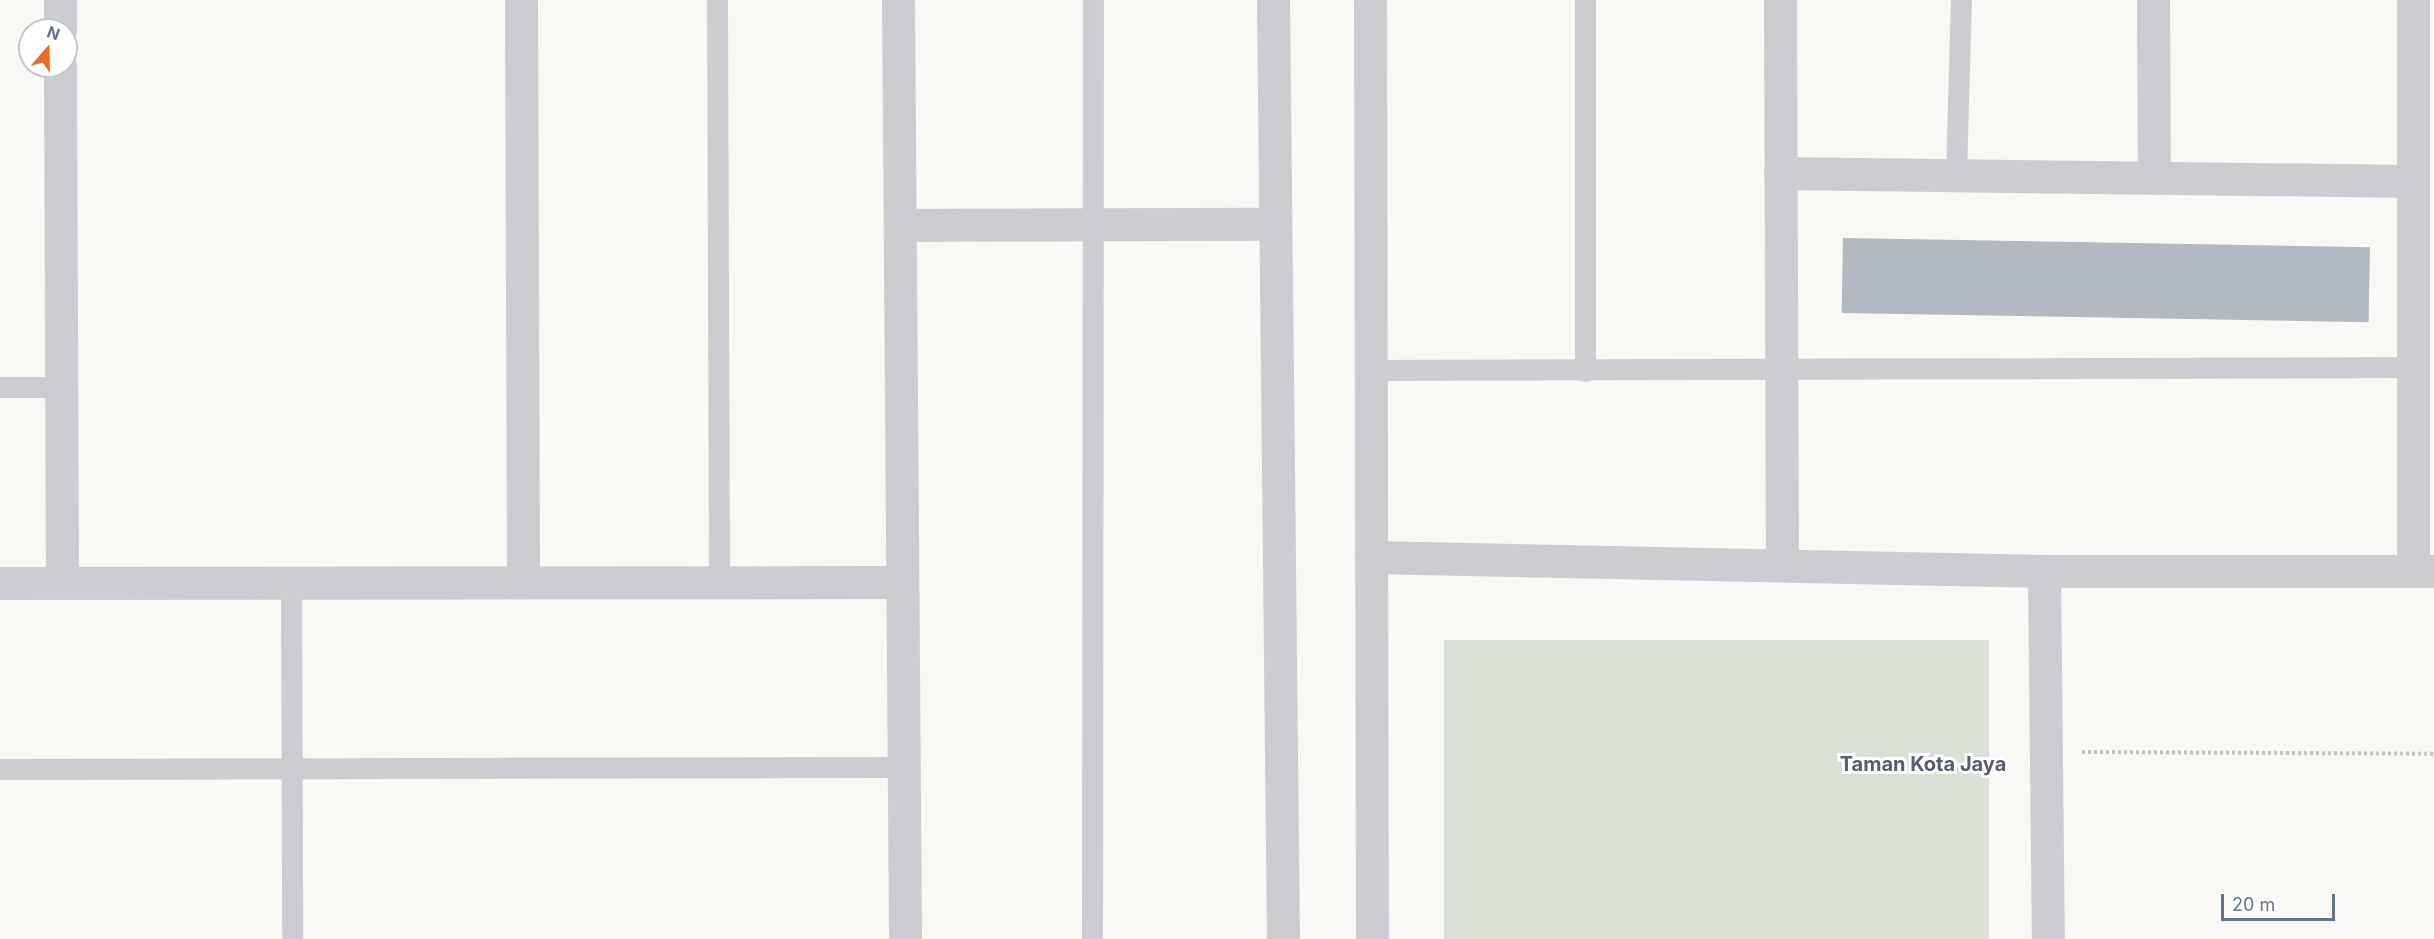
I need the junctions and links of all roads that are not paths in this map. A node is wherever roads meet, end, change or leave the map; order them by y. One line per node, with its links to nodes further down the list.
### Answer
1 (60, 0): 13 (street)
2 (521, 0): 32 (street)
3 (717, 0): 33 (lane)
4 (898, 0): 20 (street)
5 (1094, 0): 21 (lane)
6 (1273, 0): 19 (street)
7 (1370, 0): 23 (street)
8 (1585, 0): 24 (lane)
9 (1780, 0): 15 (street)
10 (1961, 0): 16 (lane)
11 (2153, 0): 17 (street)
12 (2413, 0): 18 (street)
13 (60, 18)
14 (60, 78): 27 (street)
15 (1780, 173): 16 (street); 25 (street)
16 (1956, 175): 17 (street)
17 (2154, 178): 18 (street)
18 (2413, 181): 22 (street)
19 (1275, 224): 21 (street); 44 (street)
20 (900, 225): 21 (street); 34 (street)
21 (1092, 225): 43 (lane)
22 (2414, 367): 25 (lane); 31 (street)
23 (1370, 370): 24 (lane); 28 (street)
24 (1585, 371): 25 (lane)
25 (1781, 371): 29 (street)
26 (0, 387): 27 (lane)
27 (61, 387): 36 (street)
28 (1371, 557): 29 (street); 45 (street)
29 (1782, 564): 30 (street)
30 (2044, 570): 31 (street); 46 (street)
31 (2424, 571)
32 (523, 582): 33 (street); 37 (street)
33 (719, 582): 34 (street)
34 (901, 582): 38 (street)
35 (0, 583): 36 (street)
36 (62, 583): 37 (street)
37 (291, 583): 39 (lane)
38 (902, 767): 39 (lane); 42 (street)
39 (291, 768): 40 (lane); 41 (lane)
40 (0, 769)
41 (292, 939)
42 (905, 939)
43 (1092, 939)
44 (1283, 939)
45 (1372, 939)
46 (2048, 939)

